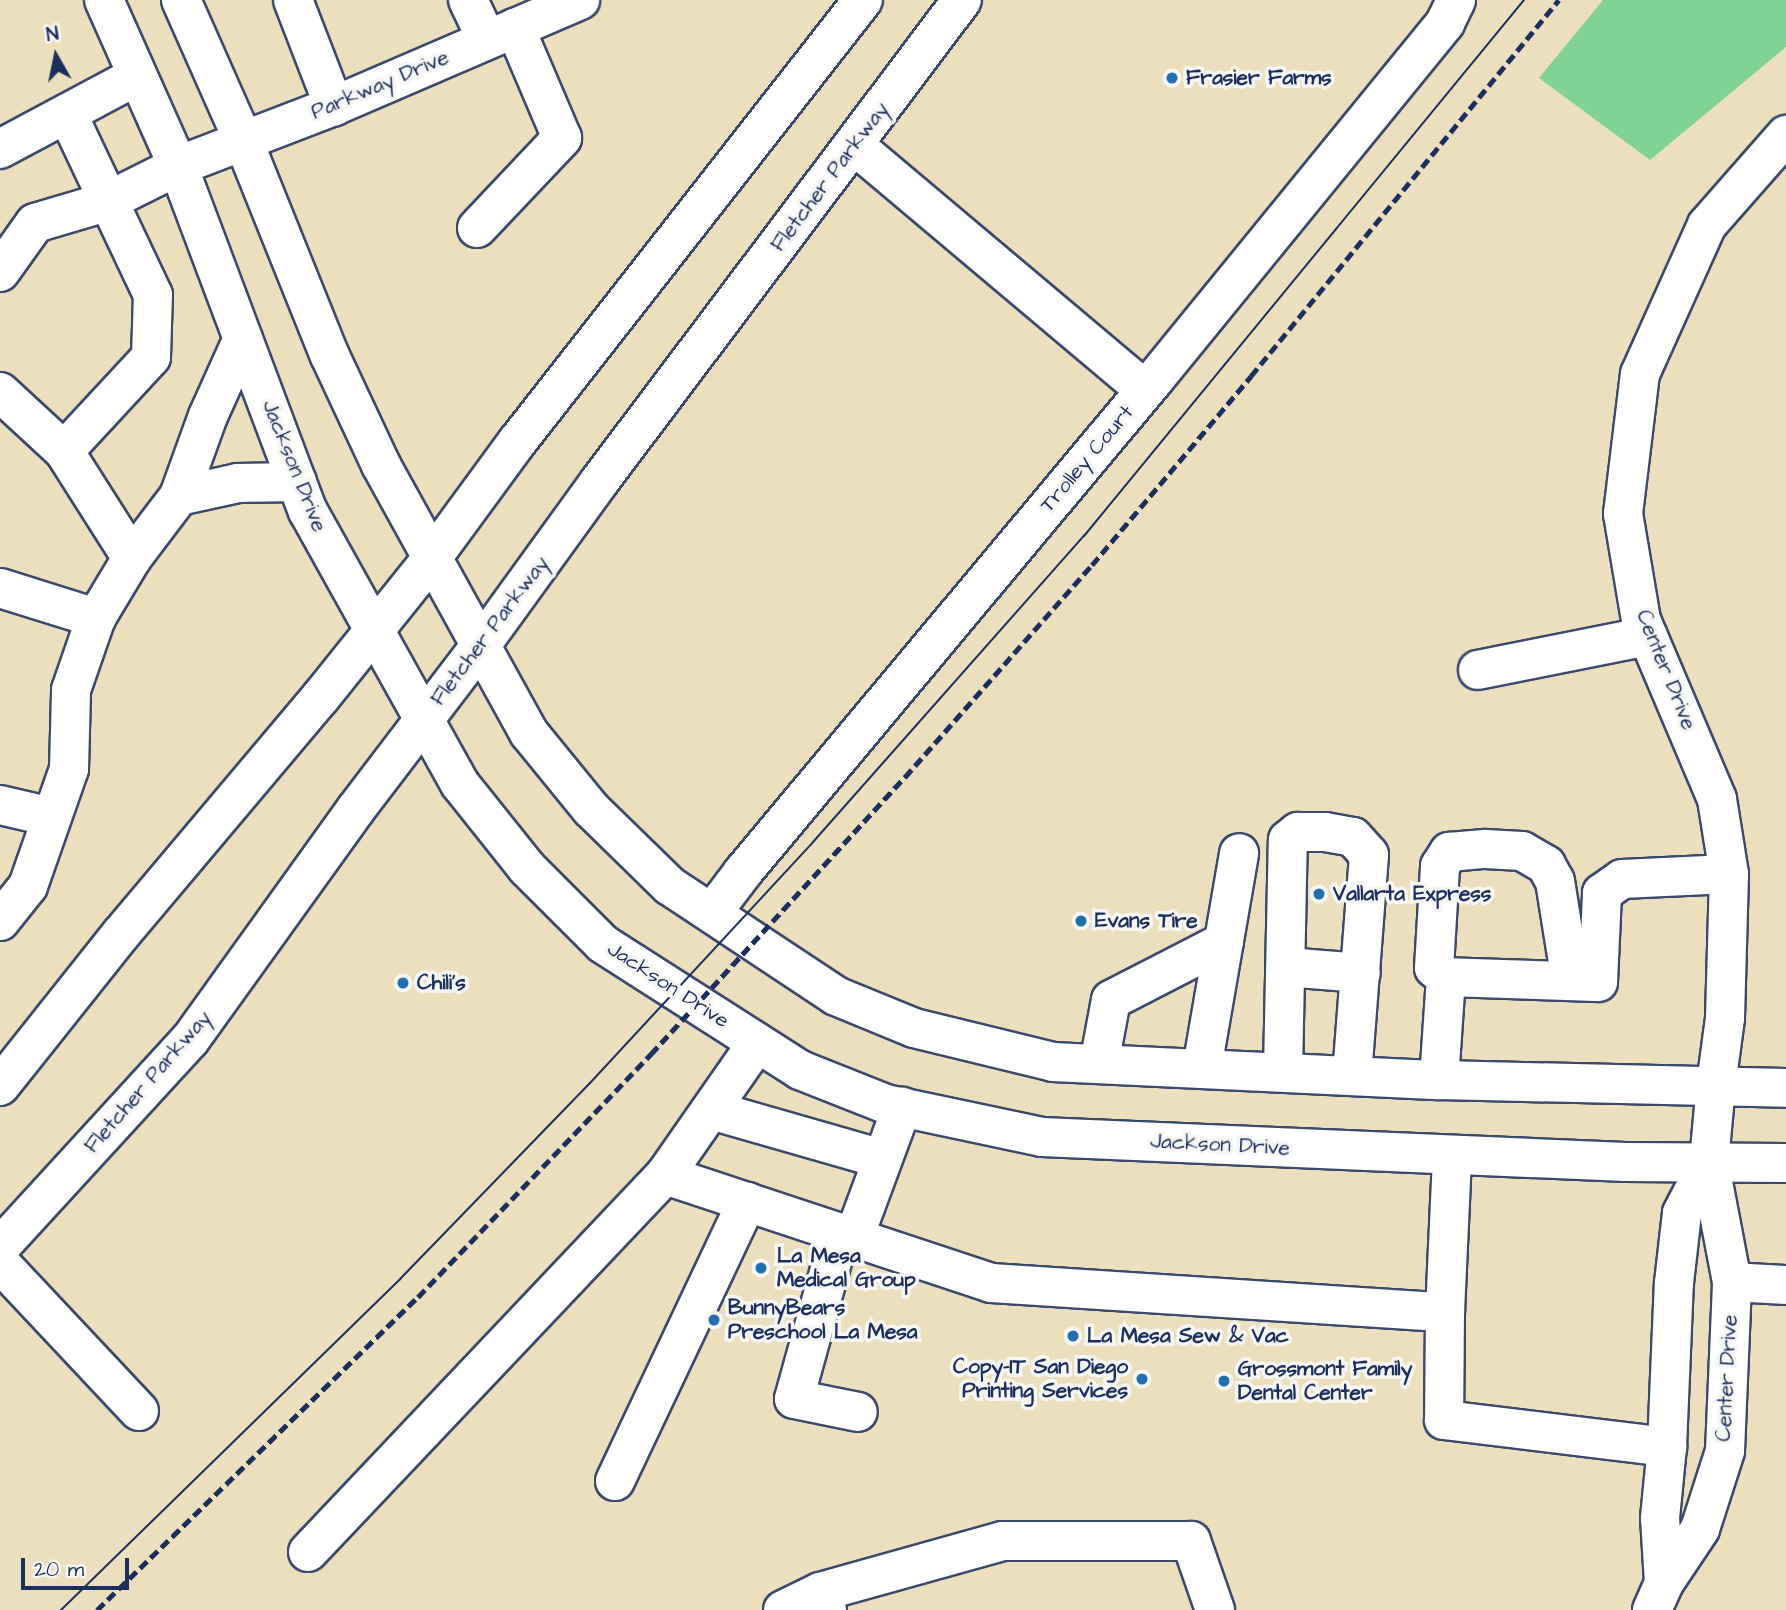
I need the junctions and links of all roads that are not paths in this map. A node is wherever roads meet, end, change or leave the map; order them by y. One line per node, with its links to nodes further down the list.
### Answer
1 (104, 0): 10 (main road, Jackson Drive)
2 (181, 0): 14 (main road)
3 (468, 0): 9 (main road)
4 (580, 0): 9 (main road, Parkway Drive)
5 (863, 0): 28 (main road)
6 (962, 0): 15 (main road, Fletcher Parkway)
7 (1456, 0): 22 (main road, Trolley Court)
8 (299, 2): 11 (main road)
9 (501, 34): 11 (main road, Parkway Drive); 19 (main road)
10 (137, 76): 12 (main road); 17 (main road, Jackson Drive)
11 (334, 106): 14 (main road, Parkway Drive)
12 (67, 113): 16 (main road); 18 (main road)
13 (1786, 135): 32 (main road, Center Drive)
14 (243, 140): 17 (main road, Parkway Drive); 28 (main road)
15 (853, 145): 22 (main road); 33 (main road, Fletcher Parkway)
16 (0, 149)
17 (178, 166): 18 (main road, Parkway Drive); 21 (main road, Jackson Drive)
18 (106, 202): 20 (main road, Parkway Drive); 24 (main road)
19 (477, 228)
20 (0, 272)
21 (243, 338): 25 (main road, Jackson Drive); 26 (main road)
22 (1144, 390): 40 (main road, Trolley Court)
23 (0, 391): 24 (main road)
24 (64, 451): 27 (main road)
25 (297, 482): 26 (main road); 31 (main road, Jackson Drive)
26 (179, 496): 27 (main road)
27 (132, 558): 30 (main road)
28 (432, 558): 31 (main road); 33 (main road)
29 (0, 588): 30 (main road)
30 (96, 618): 37 (main road)
31 (374, 630): 35 (main road, Jackson Drive); 54 (main road)
32 (1648, 636): 34 (main road); 39 (main road, Center Drive)
33 (481, 646): 35 (main road, Fletcher Parkway); 40 (main road)
34 (1478, 670)
35 (424, 719): 47 (main road, Jackson Drive); 65 (main road, Fletcher Parkway)
36 (0, 805): 37 (main road)
37 (52, 817): 41 (main road)
38 (1239, 853): 42 (main road)
39 (1729, 874): 46 (main road); 53 (main road, Center Drive)
40 (712, 914): 48 (main road)
41 (0, 920)
42 (1224, 942): 48 (main road); 49 (main road)
43 (1286, 967): 44 (main road); 44 (main road); 50 (main road)
44 (1361, 973): 51 (main road)
45 (1446, 977): 46 (main road); 46 (main road); 52 (main road)
46 (1571, 981)
47 (757, 1043): 56 (main road, Jackson Drive); 57 (main road)
48 (1099, 1064): 49 (main road)
49 (1202, 1068): 50 (main road)
50 (1283, 1071): 51 (main road)
51 (1352, 1074): 52 (main road)
52 (1439, 1080): 53 (main road)
53 (1716, 1085): 55 (main road); 60 (main road, Center Drive)
54 (0, 1086)
55 (1786, 1088)
56 (902, 1107): 58 (main road, Jackson Drive); 59 (main road)
57 (711, 1110): 59 (main road); 62 (main road)
58 (1452, 1155): 60 (main road, Jackson Drive); 69 (main road)
59 (882, 1159): 64 (main road)
60 (1709, 1161): 61 (main road, Jackson Drive); 67 (main road, Center Drive); 72 (main road, Center Drive)
61 (1786, 1163)
62 (665, 1175): 63 (main road); 74 (main road)
63 (747, 1202): 64 (main road); 73 (main road)
64 (847, 1235): 69 (main road); 71 (main road)
65 (0, 1247)
66 (0, 1263): 70 (main road)
67 (1732, 1282): 68 (main road); 75 (main road, Center Drive)
68 (1786, 1285)
69 (1445, 1312): 72 (main road)
70 (139, 1411)
71 (858, 1412)
72 (1667, 1447): 75 (main road, Center Drive)
73 (615, 1481)
74 (308, 1552)
75 (1658, 1596)
76 (823, 1601): 77 (main road); 78 (main road)
77 (783, 1610)
78 (1215, 1610)

